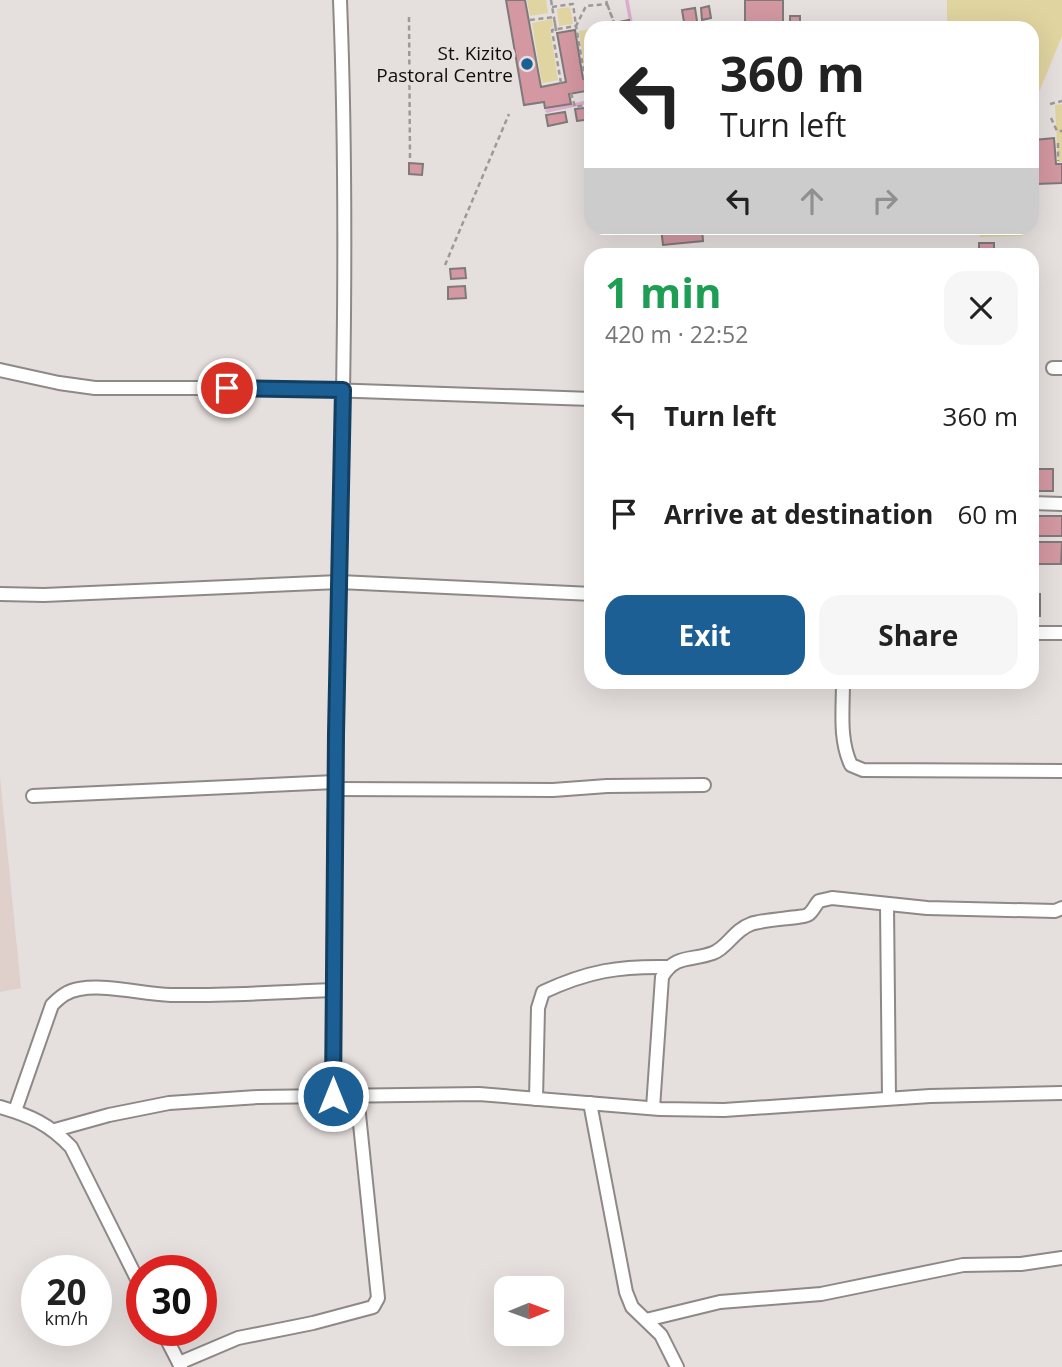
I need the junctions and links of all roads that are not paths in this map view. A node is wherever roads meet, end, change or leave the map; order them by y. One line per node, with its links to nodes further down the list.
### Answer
1 (340, 0): 3 (street)
2 (0, 370): 3 (street)
3 (343, 390): 4 (street); 7 (street)
4 (584, 399)
5 (1039, 503): 6 (street)
6 (1062, 504)
7 (339, 583): 8 (street); 9 (street); 14 (street)
8 (0, 594)
9 (584, 594)
10 (1039, 633): 11 (street)
11 (1062, 633)
12 (844, 689): 13 (street)
13 (1062, 771)
14 (335, 785): 15 (street); 16 (street); 20 (street)
15 (704, 785)
16 (33, 796)
17 (887, 905): 18 (street); 19 (street); 24 (street)
18 (1062, 908)
19 (668, 967): 25 (street); 28 (street)
20 (334, 990): 23 (street); 29 (street)
21 (1062, 1093): 24 (street)
22 (357, 1095): 23 (street); 25 (street); 35 (street)
23 (333, 1096): 30 (street)
24 (889, 1098): 28 (street)
25 (536, 1099): 26 (street)
26 (590, 1103): 28 (street); 33 (street)
27 (0, 1107): 29 (street)
28 (653, 1108)
29 (15, 1111): 30 (street)
30 (55, 1130): 31 (street)
31 (126, 1257)
32 (1062, 1258): 33 (street)
33 (646, 1320): 36 (street)
34 (170, 1346): 35 (street)
35 (180, 1365)
36 (677, 1367)

